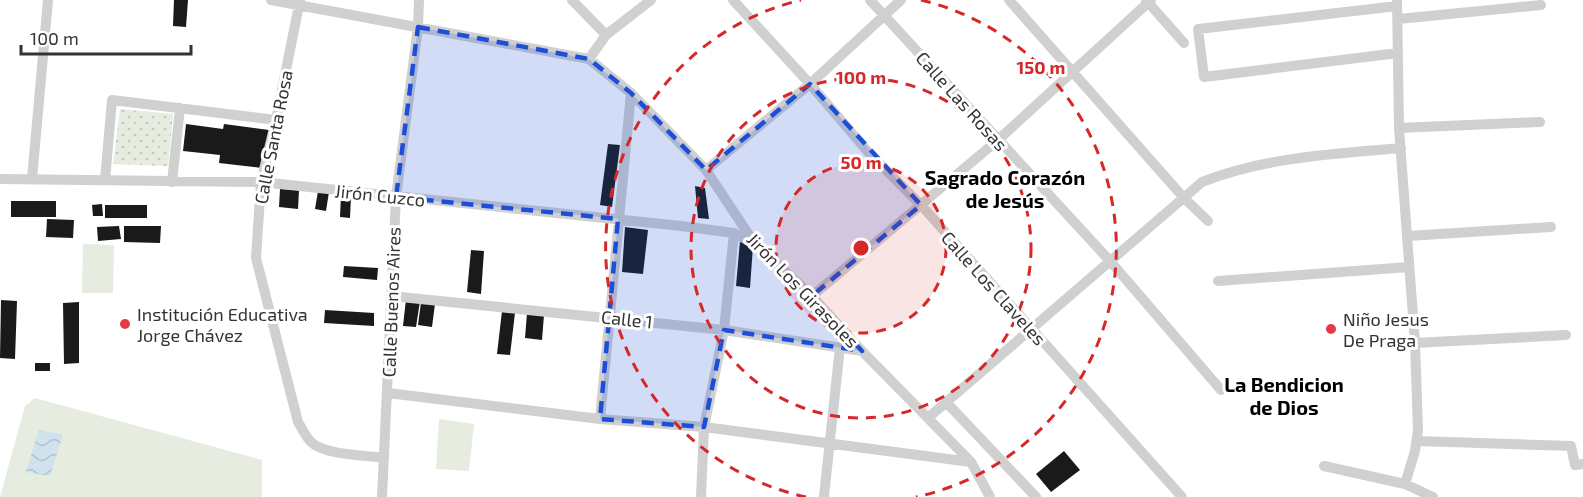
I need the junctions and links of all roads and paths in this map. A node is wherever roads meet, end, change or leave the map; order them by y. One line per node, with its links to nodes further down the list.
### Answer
1 (48, 0): 32 (street)
2 (271, 0): 11 (street)
3 (419, 0): 16 (street, Calle Buenos Aires)
4 (572, 0): 17 (street)
5 (651, 0): 17 (street)
6 (733, 0): 22 (street, Calle Los Claveles)
7 (870, 0): 14 (street, Calle Las Rosas)
8 (901, 0): 14 (street)
9 (1009, 0): 21 (street)
10 (1149, 1): 18 (street); 21 (street)
11 (299, 3): 16 (street); 25 (street, Calle Santa Rosa)
12 (1397, 3): 15 (street); 19 (street)
13 (1541, 5): 15 (street)
14 (884, 15): 22 (street); 28 (street, Calle Las Rosas)
15 (1398, 18): 19 (street)
16 (418, 27): 20 (street); 36 (street, Calle Buenos Aires)
17 (606, 35): 20 (street)
18 (1184, 43)
19 (1398, 53): 27 (street)
20 (589, 59): 23 (street, Jirón Los Girasoles)
21 (1073, 72): 28 (street); 37 (street)
22 (810, 84): 30 (street); 38 (street, Calle Los Claveles)
23 (631, 93): 30 (street, Jirón Los Girasoles); 39 (street)
24 (180, 108): 25 (street); 33 (street); 34 (street)
25 (276, 120): 35 (street, Calle Santa Rosa)
26 (1540, 122): 27 (street)
27 (1399, 128): 29 (street)
28 (998, 140): 38 (street); 45 (street, Calle Las Rosas)
29 (1401, 148): 37 (street); 43 (street)
30 (706, 170): 44 (street, Jirón Los Girasoles)
31 (0, 179): 32 (street, Jirón Cuzco)
32 (32, 179): 33 (street, Jirón Cuzco)
33 (105, 180): 34 (street, Jirón Cuzco)
34 (172, 182): 35 (street, Jirón Cuzco)
35 (261, 182): 36 (street, Jirón Cuzco); 65 (street, Calle Santa Rosa)
36 (396, 197): 39 (street, Jirón Cuzco); 48 (street, Calle Buenos Aires)
37 (1184, 198): 40 (street); 45 (street)
38 (921, 205): 49 (street); 52 (street, Calle Los Claveles)
39 (618, 219): 42 (street, Jirón Cuzco); 50 (street)
40 (1208, 221)
41 (1551, 227): 43 (street)
42 (734, 233): 44 (street, Jirón Cuzco); 51 (street)
43 (1408, 236): 46 (street)
44 (755, 244): 49 (street, Jirón Los Girasoles)
45 (1110, 261): 52 (street); 57 (street, Calle Las Rosas)
46 (1409, 267): 47 (street); 54 (street)
47 (1218, 281)
48 (391, 296): 50 (street, Calle 1); 58 (street, Calle Buenos Aires)
49 (812, 296): 56 (street, Jirón Los Girasoles)
50 (609, 317): 51 (street, Calle 1); 61 (street)
51 (724, 330): 55 (street, Calle 1); 62 (street)
52 (1031, 330): 59 (street); 75 (street, Calle Los Claveles)
53 (1566, 335): 54 (street)
54 (1414, 343): 63 (street)
55 (840, 347): 56 (street, Calle 1); 64 (street)
56 (862, 351): 60 (street, Jirón Los Girasoles)
57 (1221, 390)
58 (388, 393): 61 (street); 65 (street, Calle Buenos Aires)
59 (946, 402): 60 (street); 74 (street)
60 (929, 417): 66 (street, Jirón Los Girasoles)
61 (600, 419): 62 (street)
62 (704, 427): 64 (street); 72 (street)
63 (1417, 441): 67 (street); 69 (street)
64 (831, 444): 66 (street); 70 (street)
65 (384, 458): 71 (street, Calle Buenos Aires)
66 (971, 462): 73 (street, Jirón Los Girasoles)
67 (1583, 464)
68 (1324, 466): 69 (street)
69 (1406, 484): 76 (street)
70 (825, 496)
71 (382, 497)
72 (701, 497)
73 (990, 497)
74 (1036, 497)
75 (1182, 497)
76 (1433, 497)

